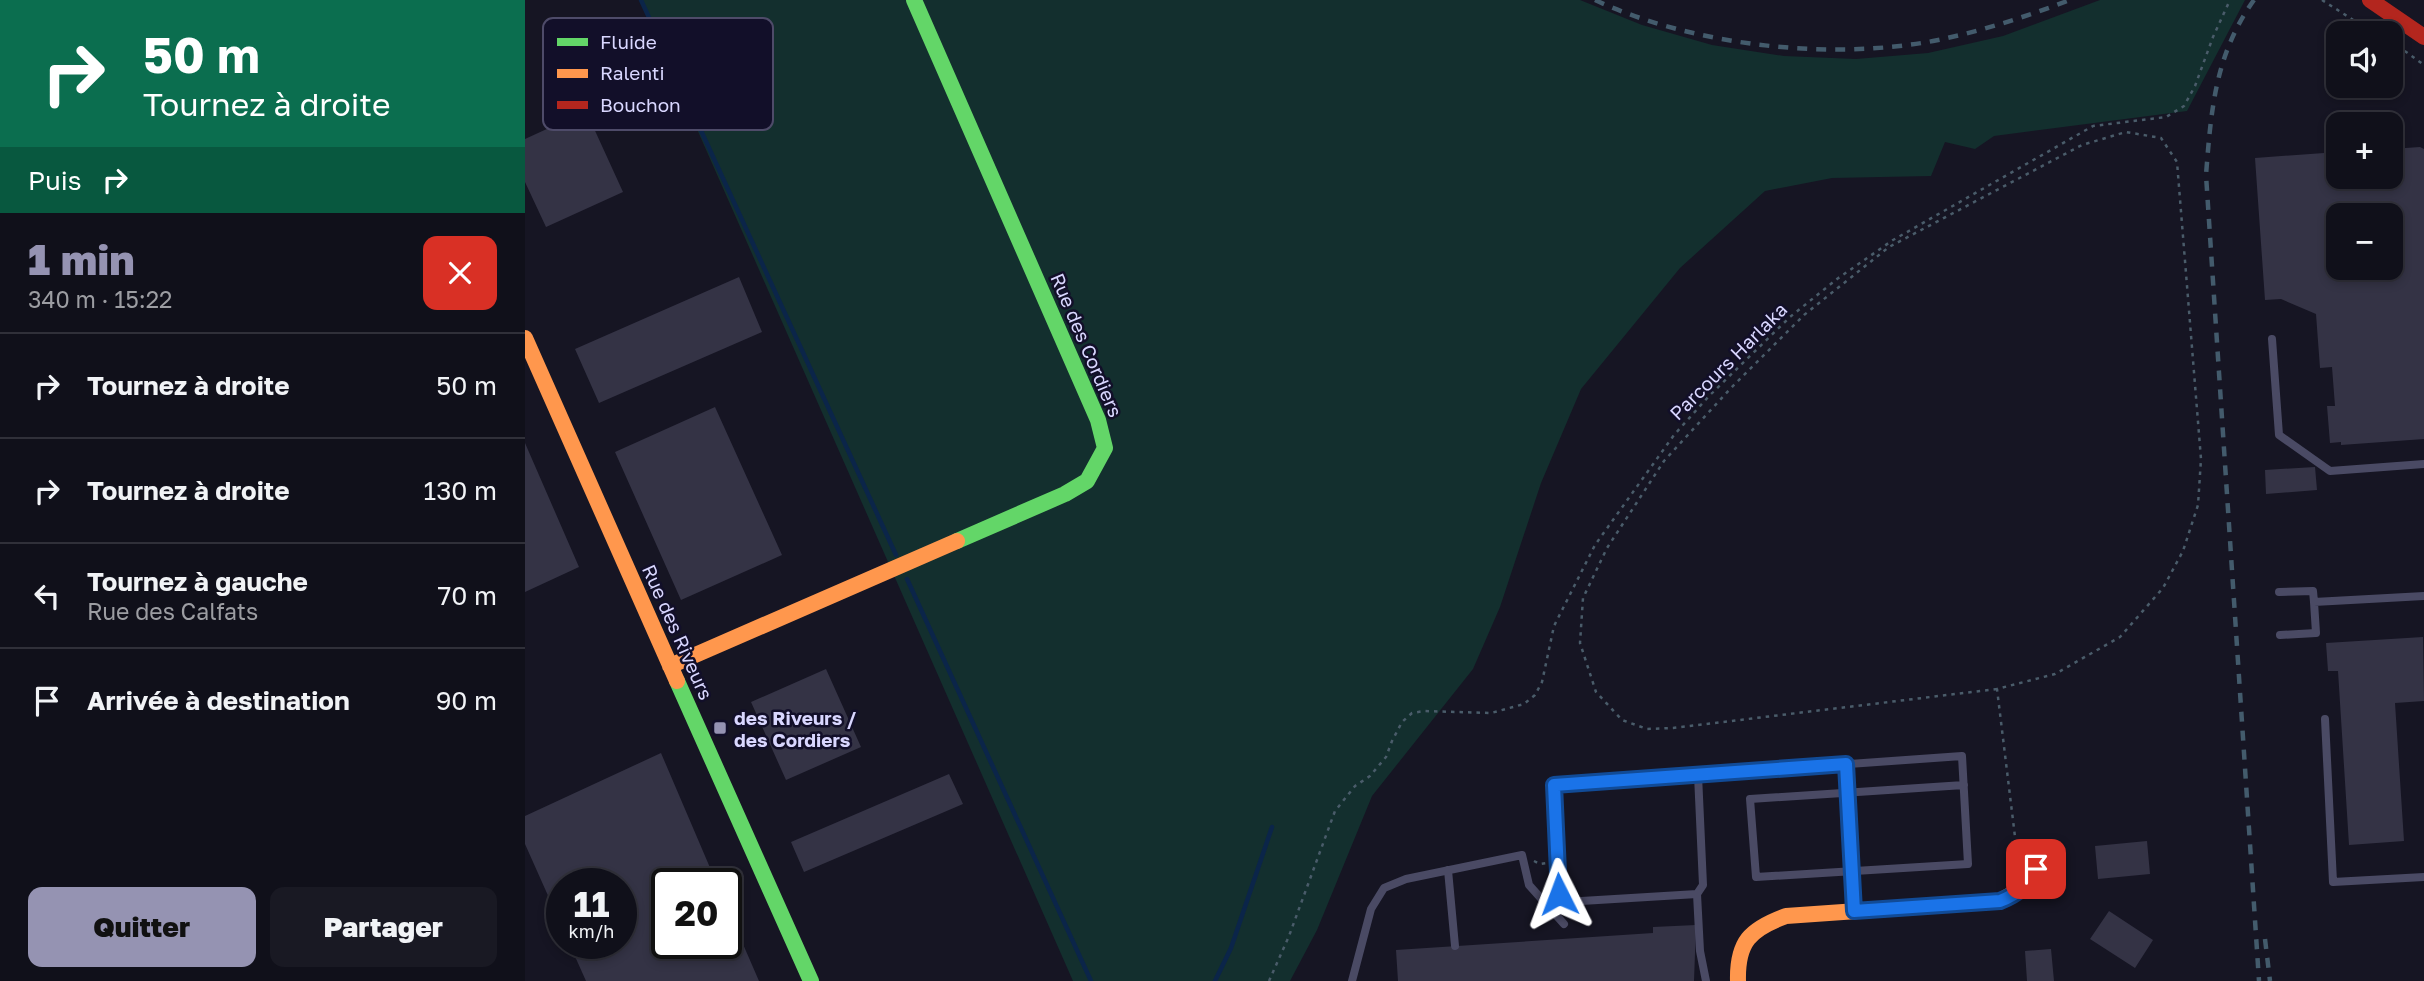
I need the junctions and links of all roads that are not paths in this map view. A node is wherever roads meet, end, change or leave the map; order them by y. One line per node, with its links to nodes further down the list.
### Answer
1 (914, 0): 11 (street, Rue des Cordiers)
2 (2373, 2): 3 (street)
3 (2424, 37)
4 (525, 338): 11 (street, Rue des Riveurs)
5 (2272, 339): 6 (lane)
6 (2424, 464)
7 (2279, 593): 9 (lane)
8 (2424, 596): 9 (lane)
9 (2314, 602): 10 (lane)
10 (2280, 635)
11 (670, 666): 25 (street, Rue des Riveurs)
12 (2325, 719): 20 (lane)
13 (1846, 764): 14 (lane); 15 (lane); 16 (lane)
14 (1698, 775): 21 (lane); 21 (lane)
15 (1964, 785): 16 (lane); 19 (lane)
16 (1847, 793): 19 (lane); 19 (lane)
17 (2036, 869): 22 (street)
18 (1448, 870): 23 (lane); 24 (lane); 26 (lane)
19 (1852, 872): 22 (lane)
20 (2424, 877)
21 (1697, 894): 27 (lane)
22 (1854, 911): 28 (street)
23 (1564, 924)
24 (1455, 946)
25 (811, 981)
26 (1352, 981)
27 (1706, 981)
28 (1738, 981)

